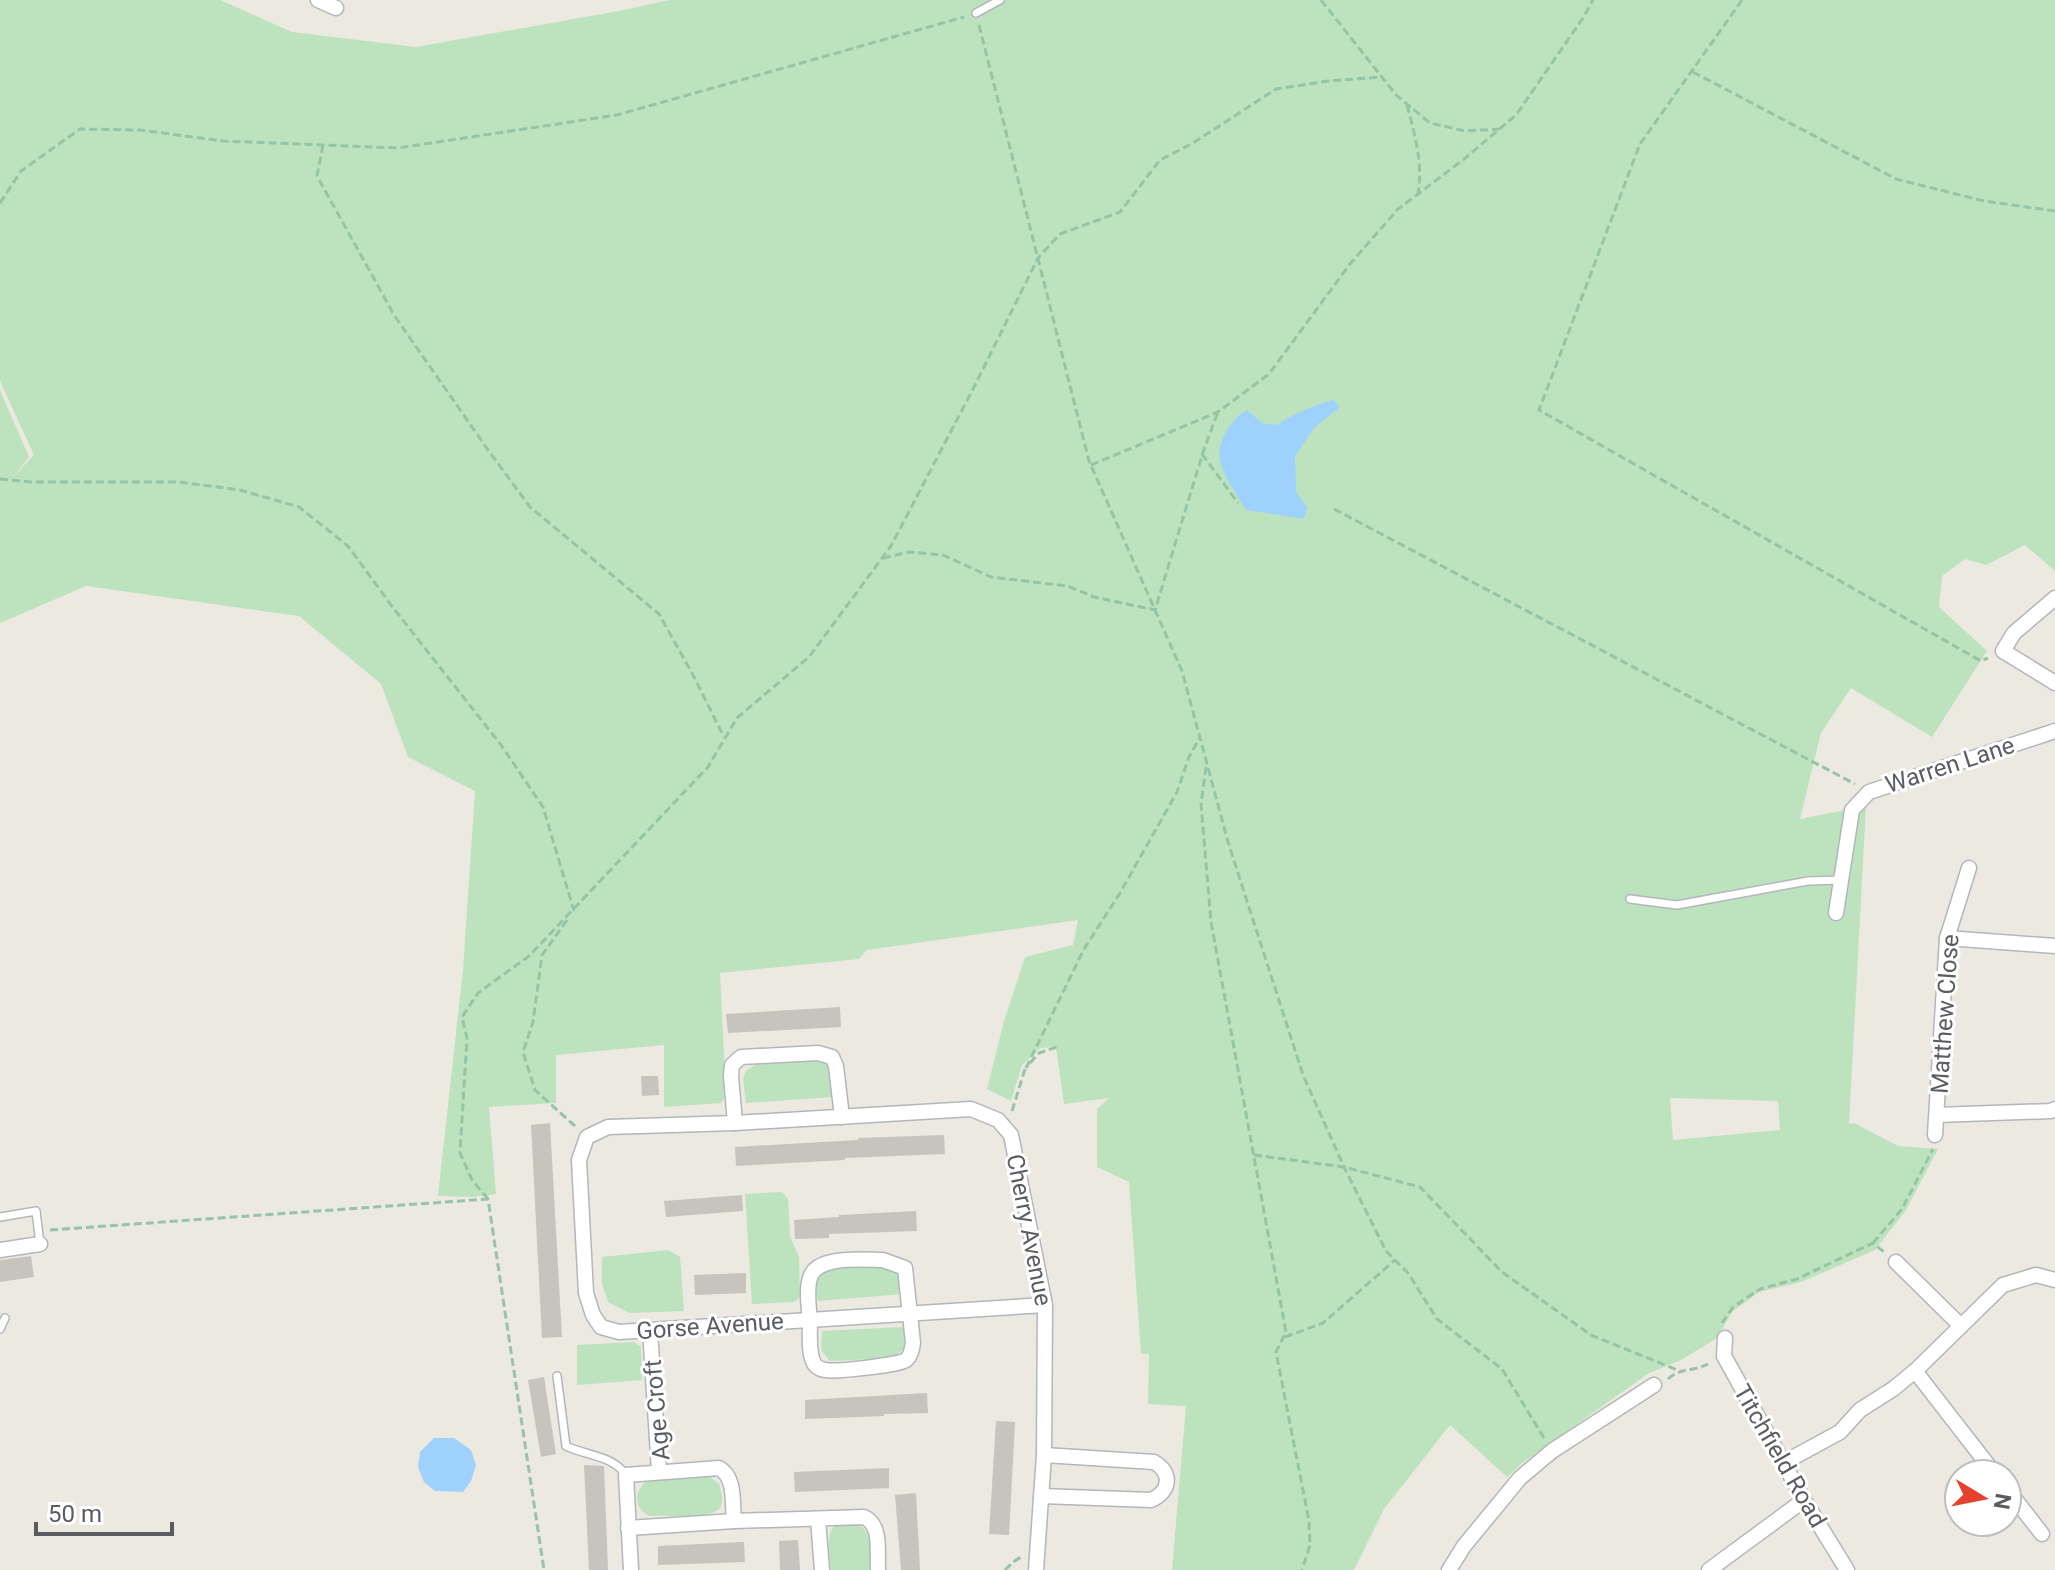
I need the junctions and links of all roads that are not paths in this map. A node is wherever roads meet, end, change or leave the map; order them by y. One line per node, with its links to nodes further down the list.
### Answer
1 (318, 0): 3 (street)
2 (1000, 0): 4 (lane)
3 (336, 8)
4 (976, 13)
5 (2055, 598): 6 (street)
6 (2055, 683)
7 (2055, 731): 9 (street, Warren Lane)
8 (1969, 868): 12 (street, Matthew Close)
9 (1841, 880): 10 (lane); 11 (street)
10 (1630, 899)
11 (1836, 913)
12 (1947, 938): 13 (street); 15 (street, Matthew Close)
13 (2055, 946)
14 (2055, 1109): 15 (street)
15 (1937, 1115): 18 (street, Matthew Close)
16 (842, 1117): 17 (street, Cherry Avenue); 17 (street); 25 (street, Cherry Avenue)
17 (735, 1123): 24 (street, Cherry Avenue)
18 (1935, 1135)
19 (0, 1217): 20 (lane)
20 (39, 1237): 21 (street)
21 (0, 1250)
22 (1896, 1262): 29 (street)
23 (2055, 1280): 29 (street)
24 (586, 1293): 31 (street, Gorse Avenue)
25 (1045, 1305): 26 (street, Gorse Avenue); 36 (street, Cherry Avenue)
26 (909, 1312): 28 (street, Gorse Avenue); 28 (street, Gorse Avenue); 28 (street, Gorse Avenue)
27 (5, 1318): 30 (lane)
28 (810, 1319): 31 (street, Gorse Avenue)
29 (1961, 1326): 33 (street)
30 (0, 1329)
31 (650, 1330): 39 (street, Age Croft)
32 (1725, 1338): 38 (street, Titchfield Road)
33 (1915, 1371): 37 (street); 38 (street)
34 (557, 1376): 40 (lane)
35 (1654, 1385): 52 (street)
36 (1044, 1455): 41 (street, Cherry Avenue); 41 (street)
37 (1983, 1458)
38 (1783, 1463): 42 (street, Titchfield Road)
39 (659, 1471): 40 (street); 45 (street, Age Croft)
40 (626, 1475): 46 (street)
41 (1041, 1496): 51 (street, Cherry Avenue)
42 (1804, 1500): 53 (street); 54 (street, Titchfield Road)
43 (2023, 1510): 47 (street)
44 (818, 1519): 45 (street); 49 (street); 50 (street)
45 (734, 1521): 46 (street)
46 (628, 1528): 48 (street)
47 (2042, 1534)
48 (631, 1570)
49 (822, 1570)
50 (878, 1570)
51 (1036, 1570)
52 (1449, 1570)
53 (1709, 1570)
54 (1847, 1570)

